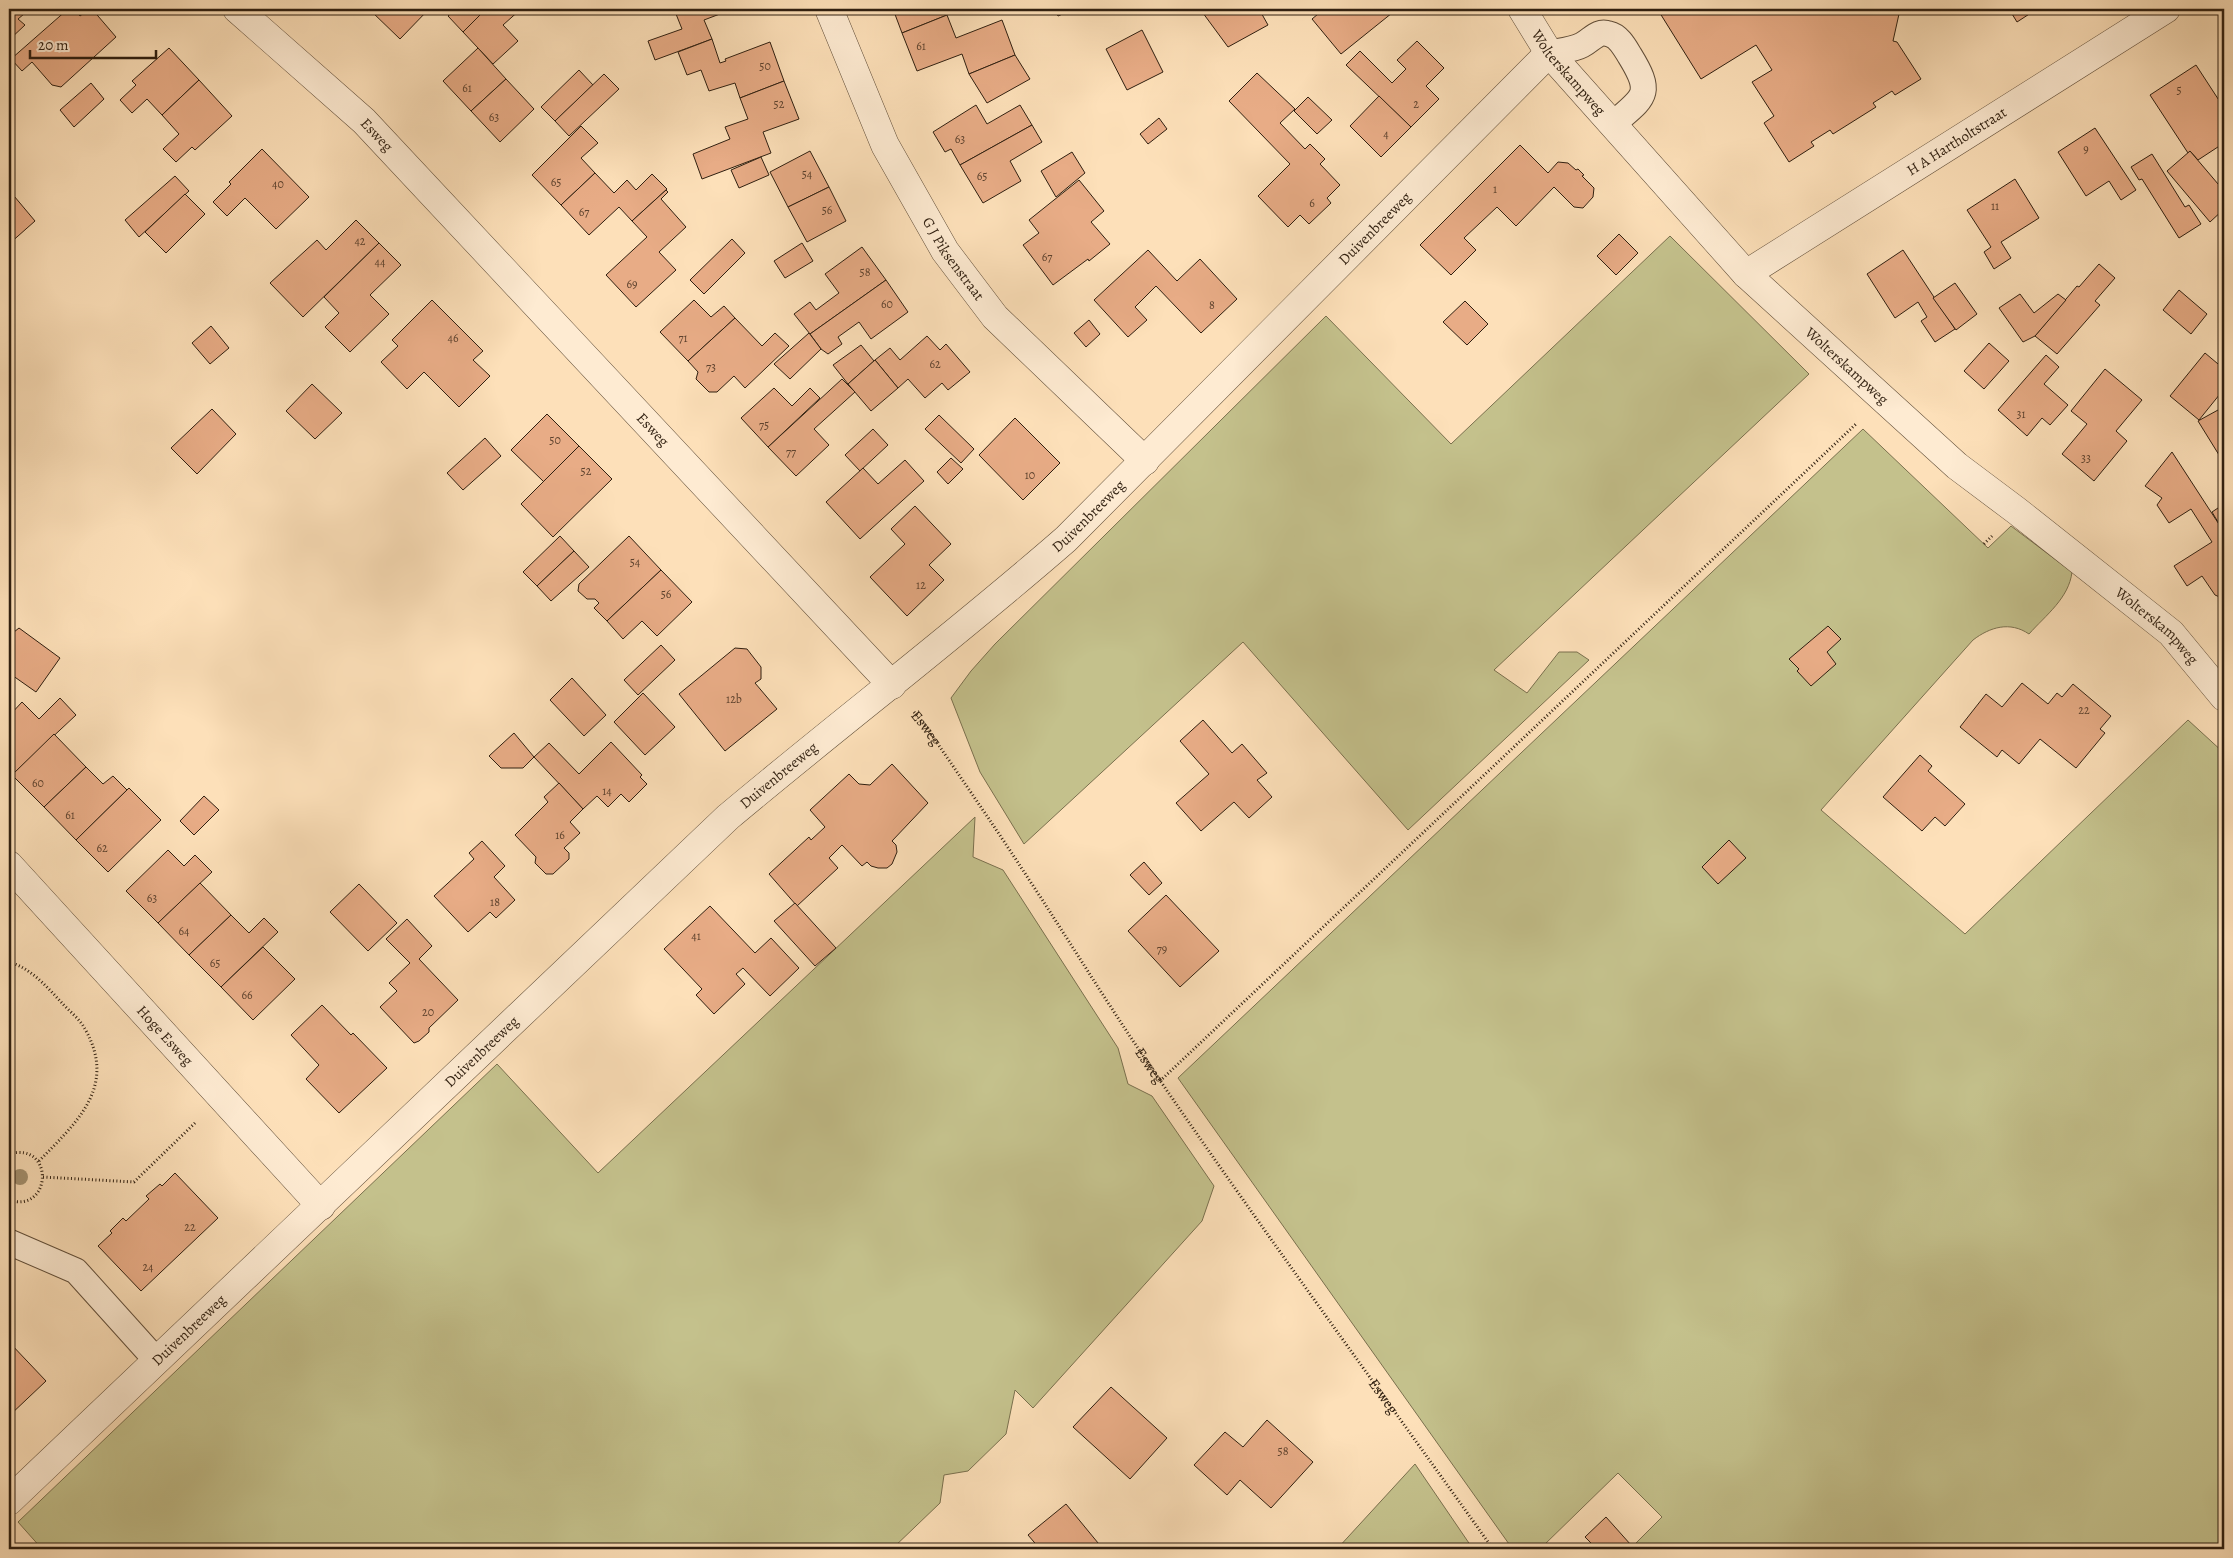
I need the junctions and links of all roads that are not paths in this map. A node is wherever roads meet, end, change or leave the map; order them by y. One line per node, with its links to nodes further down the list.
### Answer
1 (237, 9): 10 (street, Esweg)
2 (829, 9): 8 (street, G J Piksenstraat)
3 (1522, 9): 5 (street, Wolterskampweg)
4 (2166, 9): 7 (street, H A Hartholtstraat)
5 (1549, 53): 6 (street, Wolterskampweg); 6 (lane); 8 (street, Duivenbreeweg)
6 (1613, 124): 7 (street, Wolterskampweg)
7 (1746, 274): 9 (street, Wolterskampweg)
8 (1145, 461): 10 (street, Duivenbreeweg)
9 (2219, 684)
10 (892, 685): 12 (street, Duivenbreeweg)
11 (9, 865): 12 (street, Hoge Esweg)
12 (321, 1206): 14 (street, Duivenbreeweg)
13 (9, 1242): 14 (lane)
14 (157, 1361): 15 (street, Duivenbreeweg)
15 (9, 1501)

